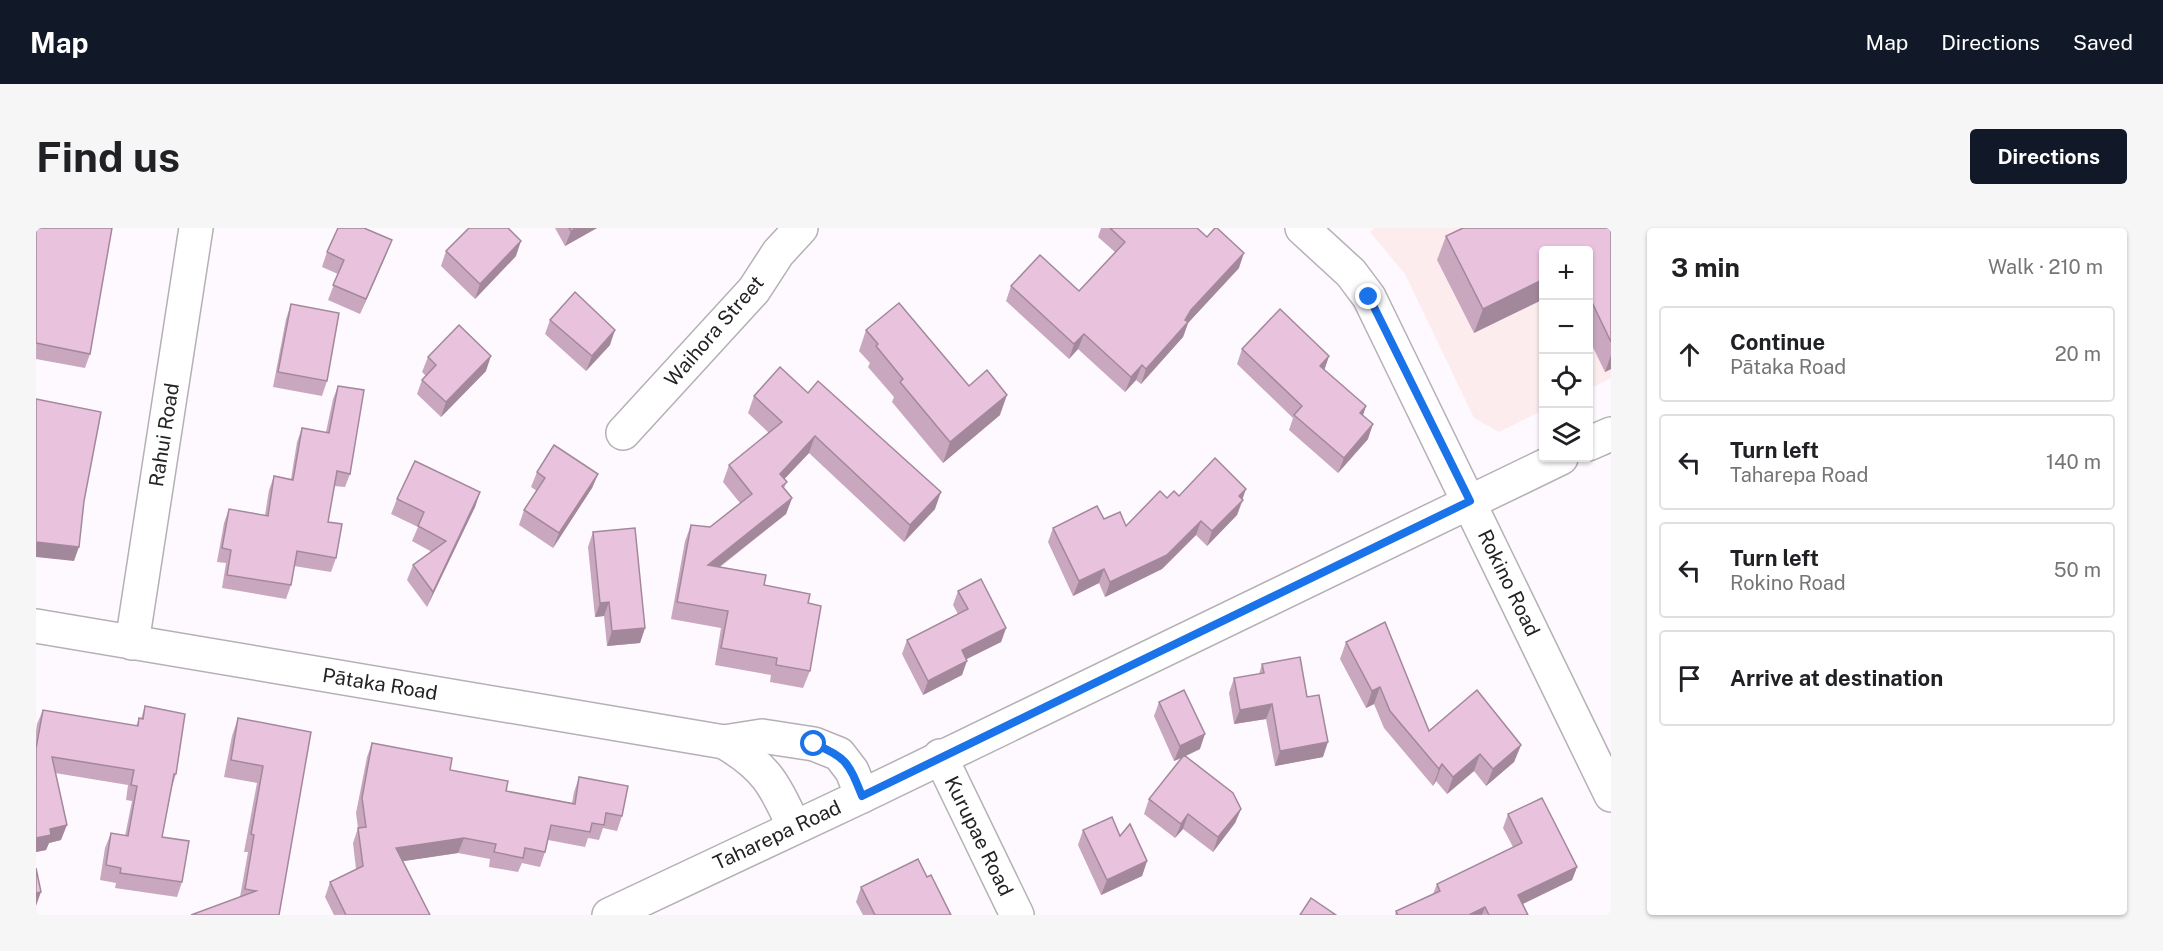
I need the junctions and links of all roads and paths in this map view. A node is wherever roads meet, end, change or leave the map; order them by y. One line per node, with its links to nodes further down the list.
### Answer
1 (196, 228): 10 (street, Rahui Road)
2 (801, 228): 4 (street, Waihora Street)
3 (1302, 228): 8 (street, Rokino Road)
4 (623, 433)
5 (1611, 434): 6 (street)
6 (1593, 442)
7 (1553, 462): 8 (street, Taharepa Road)
8 (1470, 501): 12 (street, Taharepa Road); 13 (street, Rokino Road)
9 (36, 627): 10 (street, Pātaka Road)
10 (132, 643): 11 (street, Pātaka Road)
11 (724, 742): 14 (street, Pātaka Road); 15 (street, Pātaka Road)
12 (940, 756): 14 (street, Taharepa Road); 17 (street, Kurupae Road)
13 (1611, 795)
14 (862, 796): 15 (street, Taharepa Road)
15 (794, 826): 16 (street, Taharepa Road)
16 (609, 915)
17 (1017, 915)

